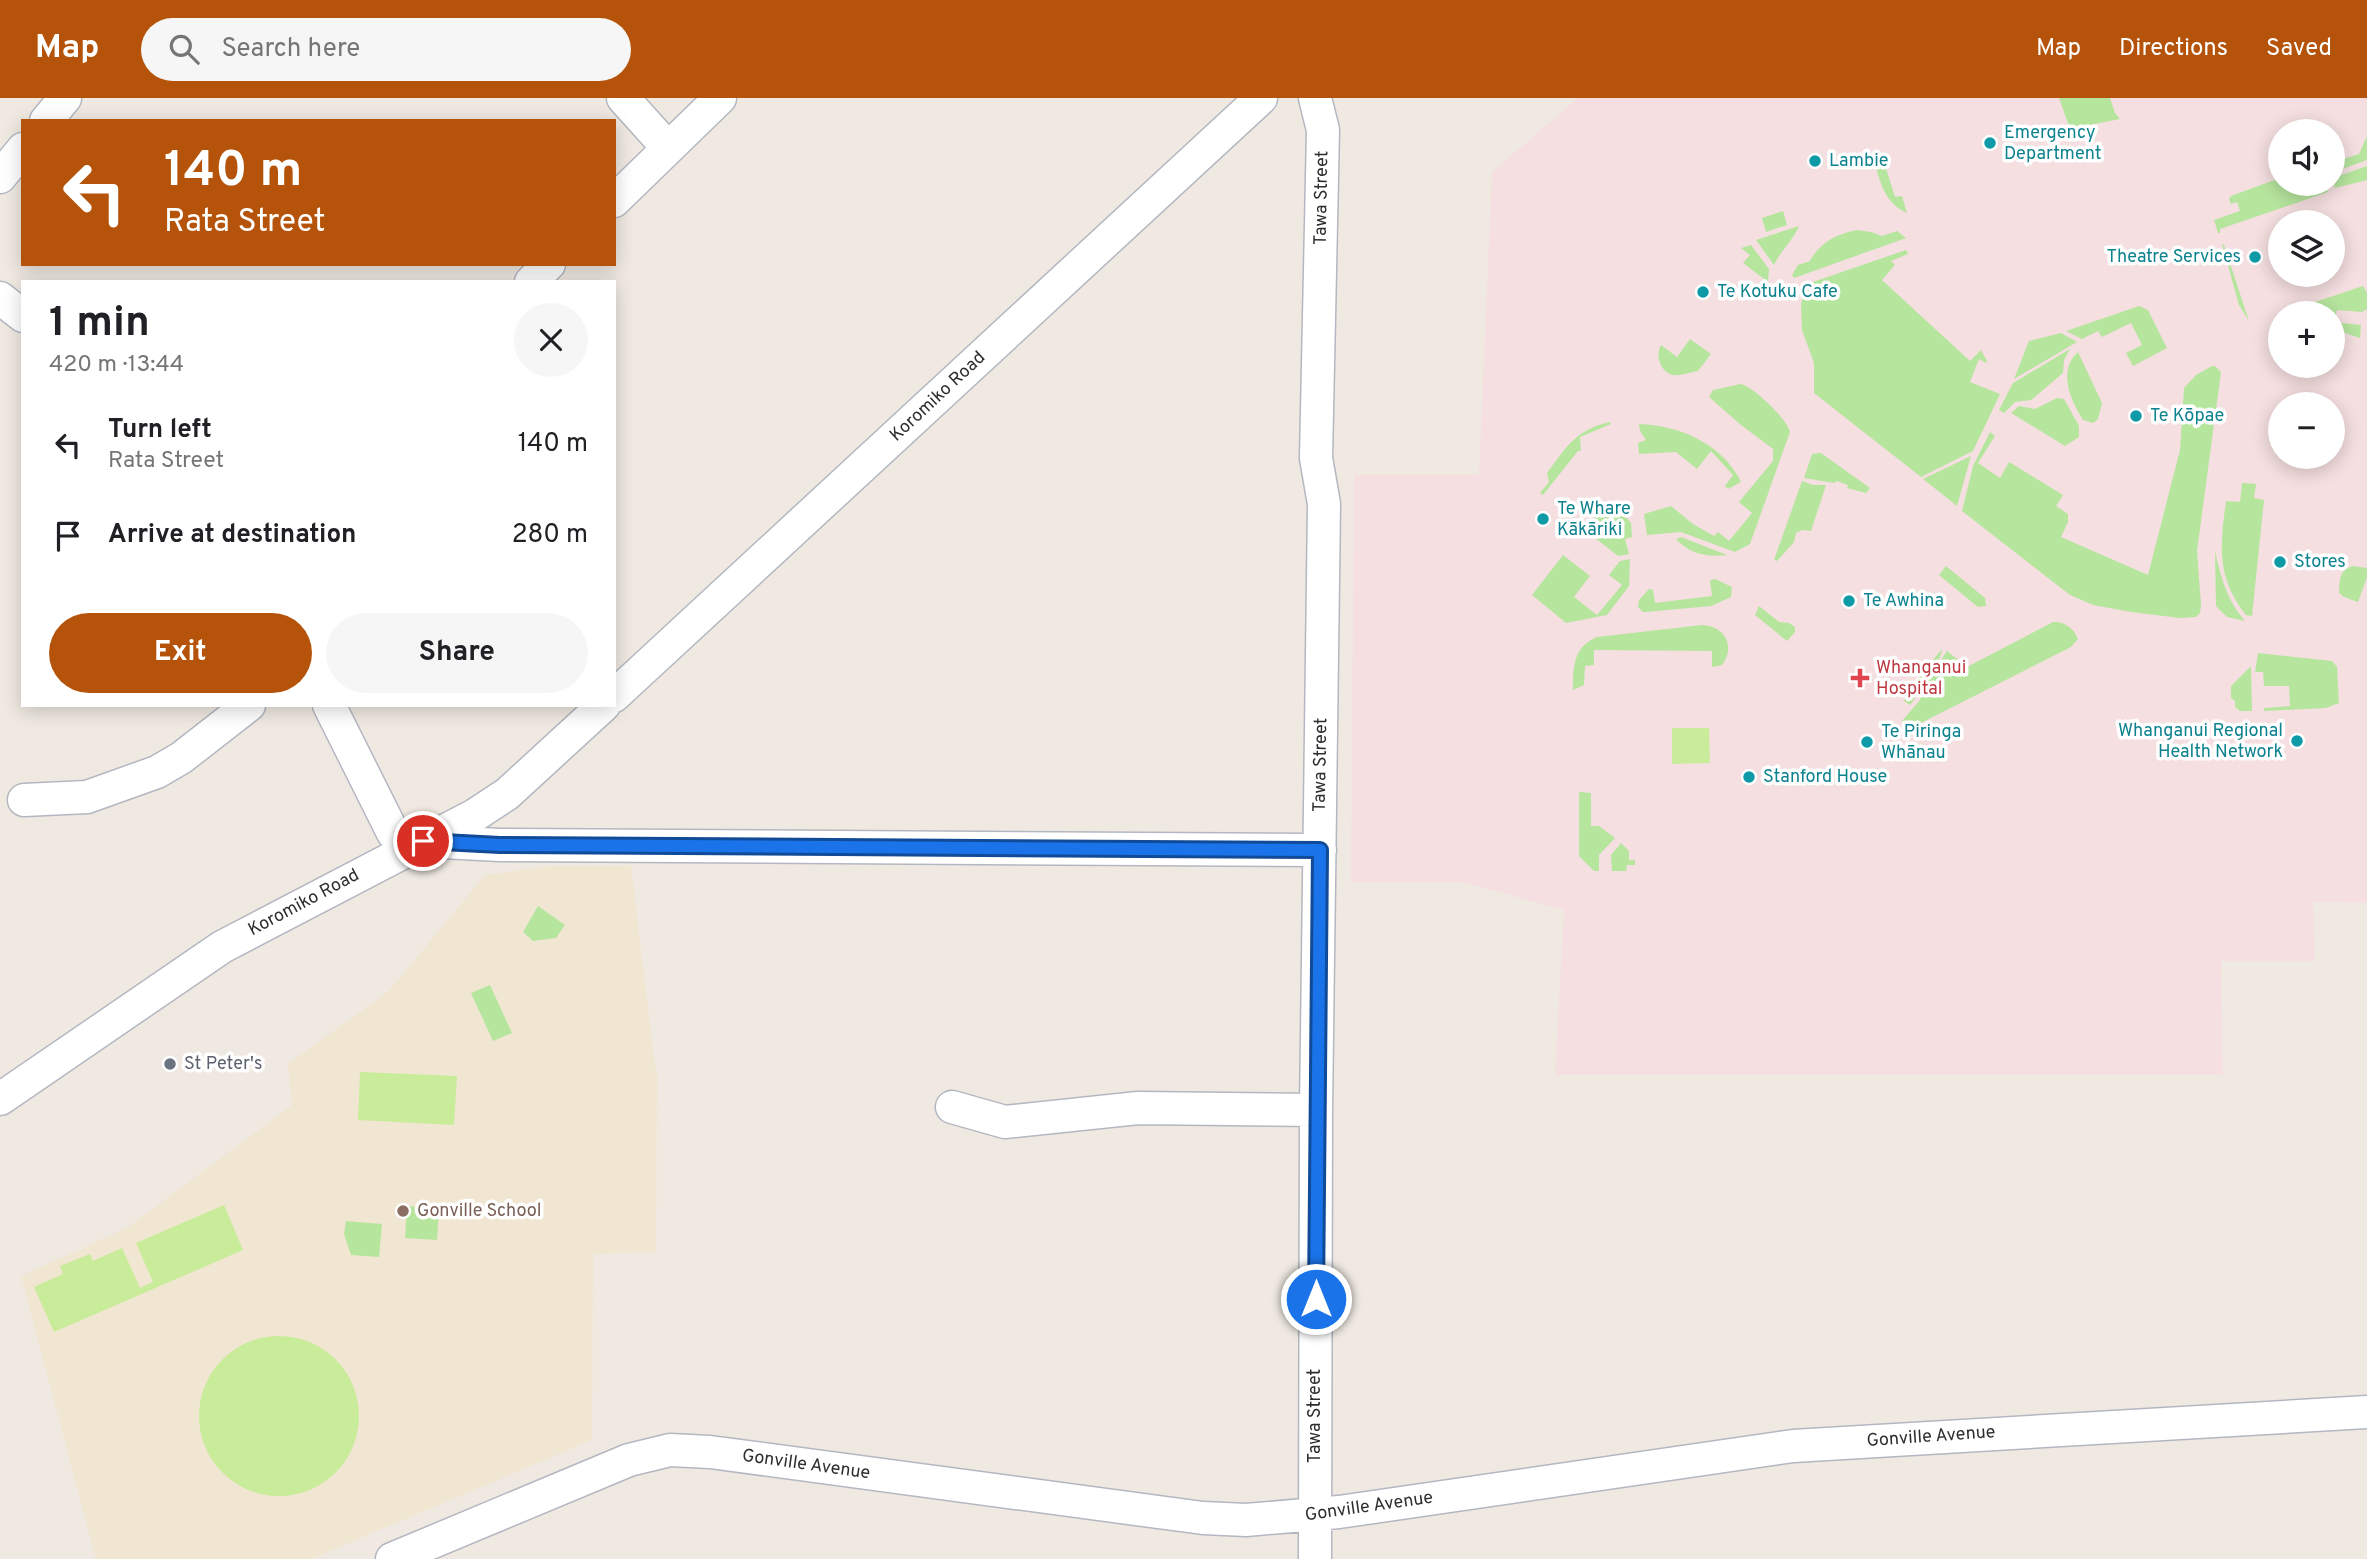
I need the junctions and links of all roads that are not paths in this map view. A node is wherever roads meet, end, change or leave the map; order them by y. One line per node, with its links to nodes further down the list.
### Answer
1 (65, 98): 6 (street)
2 (623, 98): 7 (street)
3 (720, 98): 7 (street)
4 (1261, 98): 15 (street, Koromiko Road)
5 (1315, 98): 21 (street, Tawa Street)
6 (48, 119)
7 (668, 148): 10 (street)
8 (21, 151): 9 (street)
9 (0, 177)
10 (616, 199)
11 (547, 266): 12 (street)
12 (533, 280)
13 (0, 298): 14 (street)
14 (21, 314)
15 (616, 694)
16 (246, 707): 19 (street)
17 (330, 707): 20 (street)
18 (602, 707): 20 (street, Koromiko Road)
19 (24, 800)
20 (423, 841): 21 (street); 22 (street, Koromiko Road)
21 (1320, 850): 24 (street, Tawa Street)
22 (0, 1099)
23 (952, 1107): 24 (street)
24 (1316, 1110): 26 (street, Tawa Street)
25 (2367, 1412): 26 (street, Gonville Avenue)
26 (1315, 1515): 27 (street, Gonville Avenue); 28 (street, Tawa Street)
27 (392, 1559)
28 (1315, 1559)

